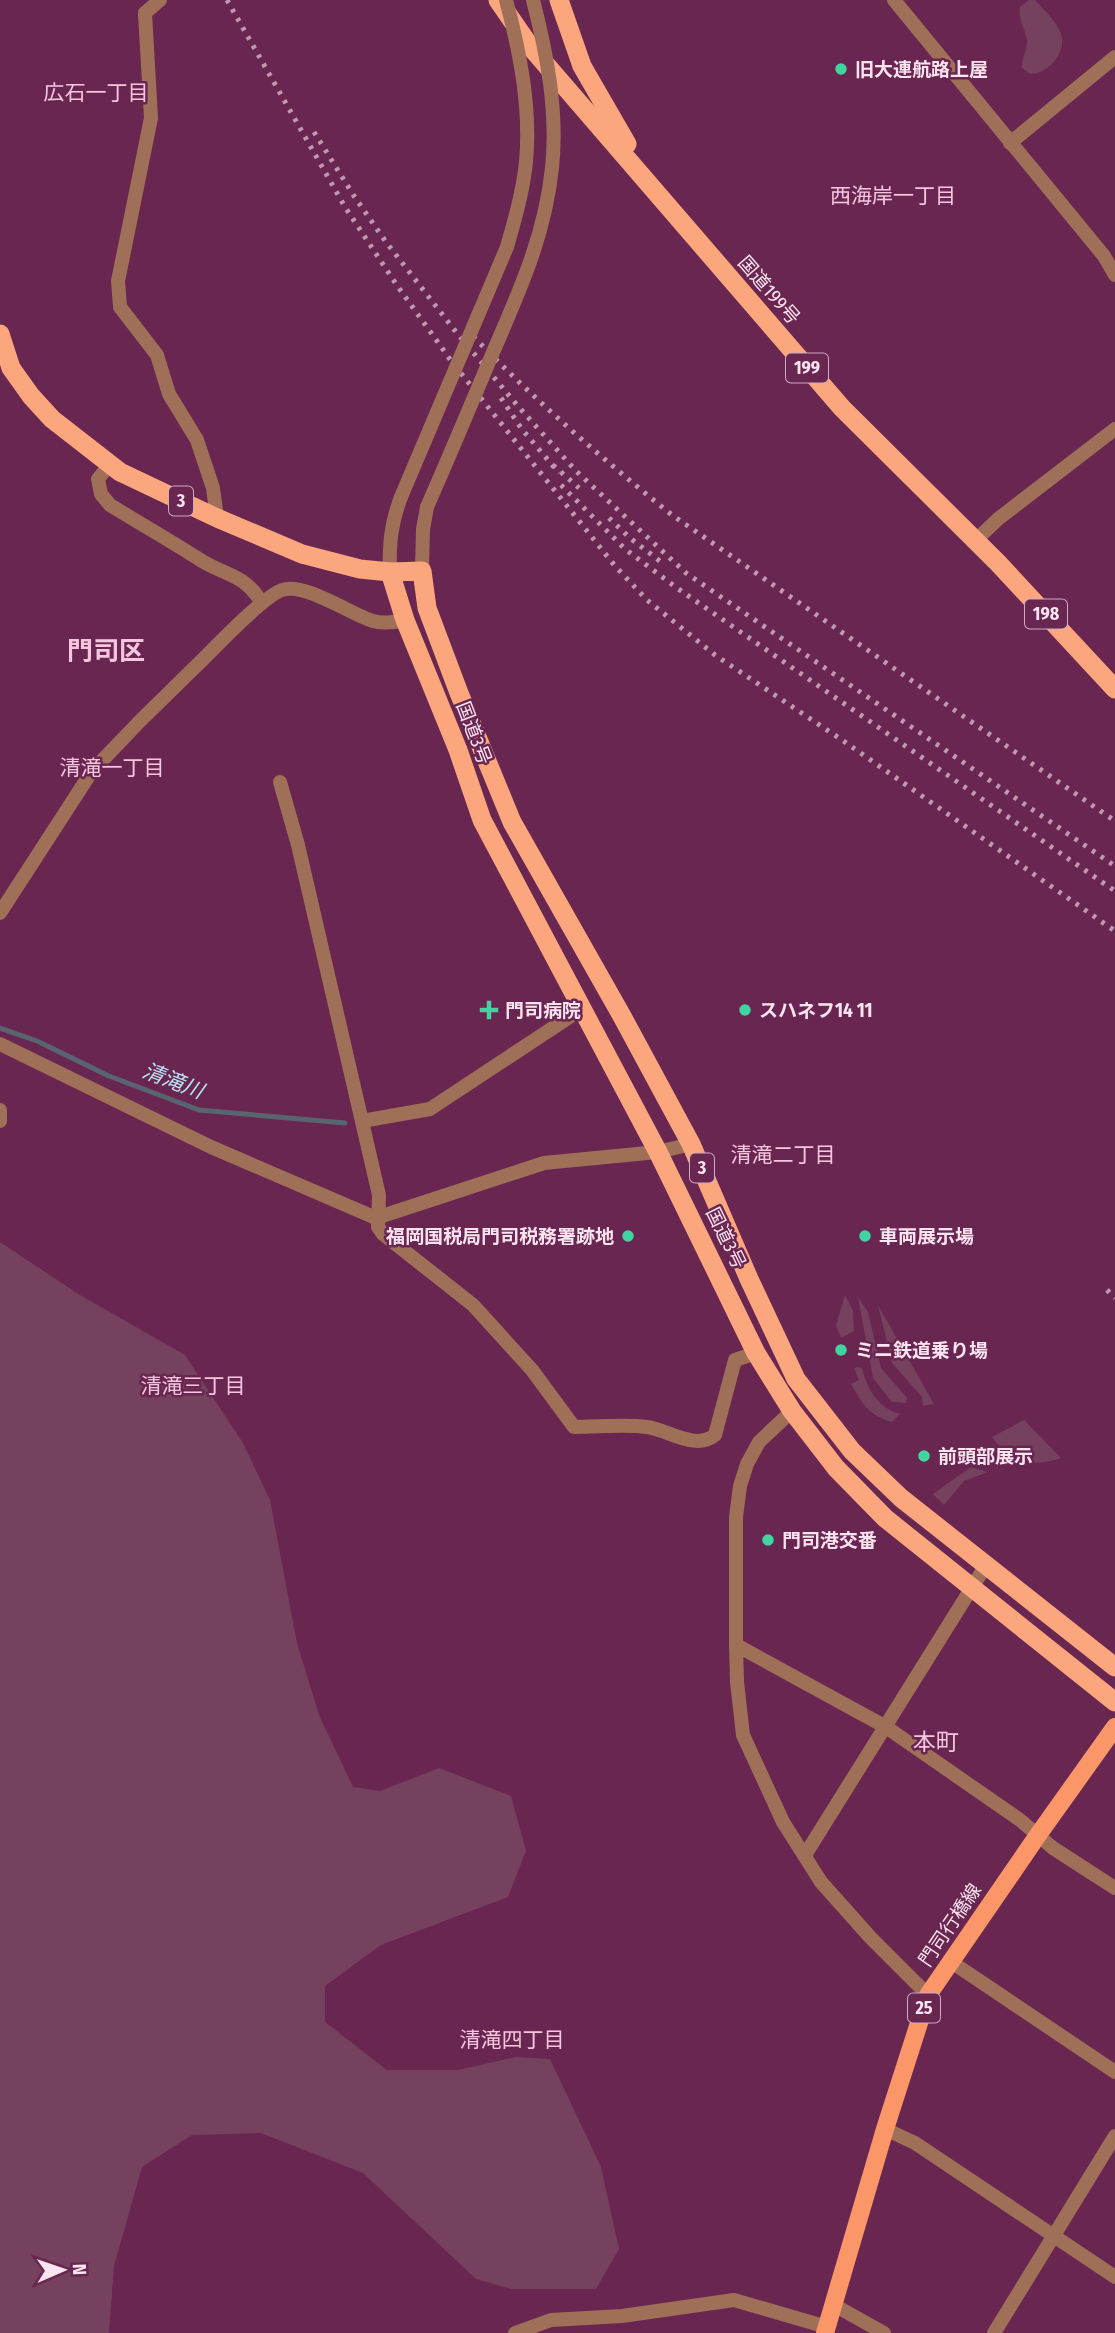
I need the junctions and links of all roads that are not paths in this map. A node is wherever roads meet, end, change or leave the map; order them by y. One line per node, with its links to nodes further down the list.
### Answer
1 (160, 0): 14 (street)
2 (498, 0): 9 (highway, 国道199号 / 199)
3 (506, 0): 17 (street, bridge)
4 (533, 0): 16 (street, bridge)
5 (559, 0): 9 (highway, 国道199号 / 199)
6 (894, 0): 8 (street)
7 (1115, 57): 8 (street)
8 (1010, 143): 10 (street)
9 (650, 185): 15 (highway, 国道199号 / 199)
10 (1115, 275)
11 (0, 334): 13 (highway, 3)
12 (1115, 429): 15 (street)
13 (110, 464): 14 (highway, 3); 18 (street)
14 (217, 518): 17 (highway, 3)
15 (976, 540): 20 (highway, 198)
16 (422, 571): 17 (highway, 3); 28 (highway, 国道3号 / 3)
17 (390, 572): 19 (highway, 国道3号 / 3)
18 (262, 603): 19 (street); 22 (street)
19 (405, 620): 23 (highway, 国道3号 / 3)
20 (1115, 689)
21 (279, 782): 27 (street)
22 (0, 913)
23 (583, 1008): 27 (street); 29 (highway, 国道3号 / 3)
24 (0, 1044): 30 (street)
25 (0, 1110): 26 (street)
26 (0, 1121)
27 (362, 1121): 30 (street)
28 (691, 1144): 29 (street); 33 (highway, 国道3号 / 3)
29 (658, 1152): 30 (street); 31 (highway, 国道3号 / 3)
30 (376, 1218): 31 (street)
31 (756, 1353): 32 (highway, 国道3号 / 3)
32 (792, 1410): 34 (highway, 国道3号 / 3); 35 (street)
33 (986, 1565): 34 (street); 36 (highway, 国道3号 / 3)
34 (972, 1587): 37 (highway, 国道3号 / 3); 38 (street)
35 (736, 1645): 38 (street); 41 (street)
36 (1115, 1667)
37 (1115, 1702)
38 (886, 1727): 40 (street); 41 (street)
39 (1115, 1727): 40 (main road, 門司行橋線 / 25)
40 (1038, 1835): 42 (street); 43 (main road, 門司行橋線 / 25)
41 (805, 1855): 44 (street)
42 (1115, 1888)
43 (950, 1961): 44 (main road, 門司行橋線 / 25); 45 (street)
44 (928, 1995): 46 (main road, 門司行橋線 / 25)
45 (1115, 2072)
46 (885, 2129): 48 (street); 50 (main road, 門司行橋線 / 25)
47 (1115, 2136): 48 (street)
48 (1054, 2236): 49 (street); 54 (street)
49 (1115, 2277)
50 (834, 2305): 51 (main road, 門司行橋線 / 25); 53 (street)
51 (826, 2330): 52 (street)
52 (516, 2333)
53 (884, 2333)
54 (994, 2333)

